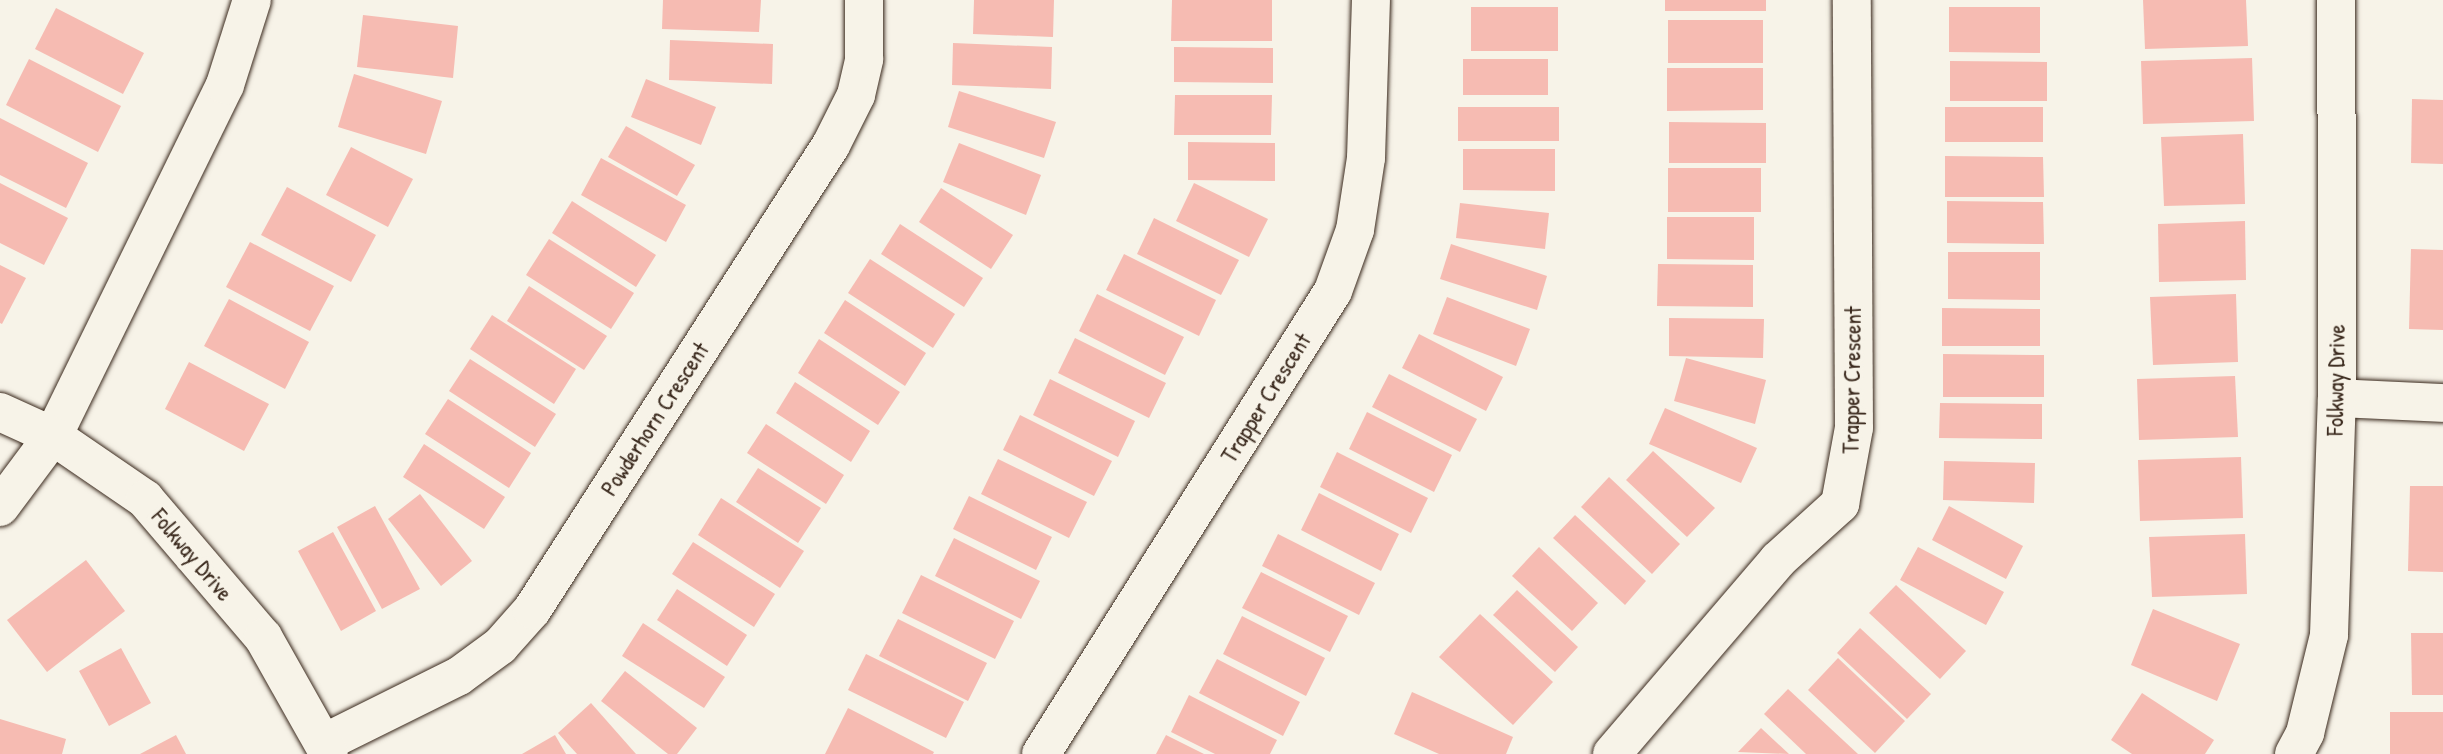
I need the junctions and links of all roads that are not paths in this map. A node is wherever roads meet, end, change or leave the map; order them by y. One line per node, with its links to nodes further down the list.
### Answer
1 (252, 0): 9 (street)
2 (864, 0): 11 (street, Powderhorn Crescent)
3 (1371, 0): 12 (street, Trapper Crescent)
4 (1852, 0): 13 (street, Trapper Crescent)
5 (2336, 0): 6 (street, Folkway Drive)
6 (2337, 398): 7 (street); 14 (street, Folkway Drive)
7 (2443, 403)
8 (0, 412): 9 (street, Folkway Drive)
9 (53, 436): 10 (street); 11 (street, Folkway Drive)
10 (0, 507)
11 (326, 749)
12 (1041, 754)
13 (1612, 754)
14 (2294, 754)

